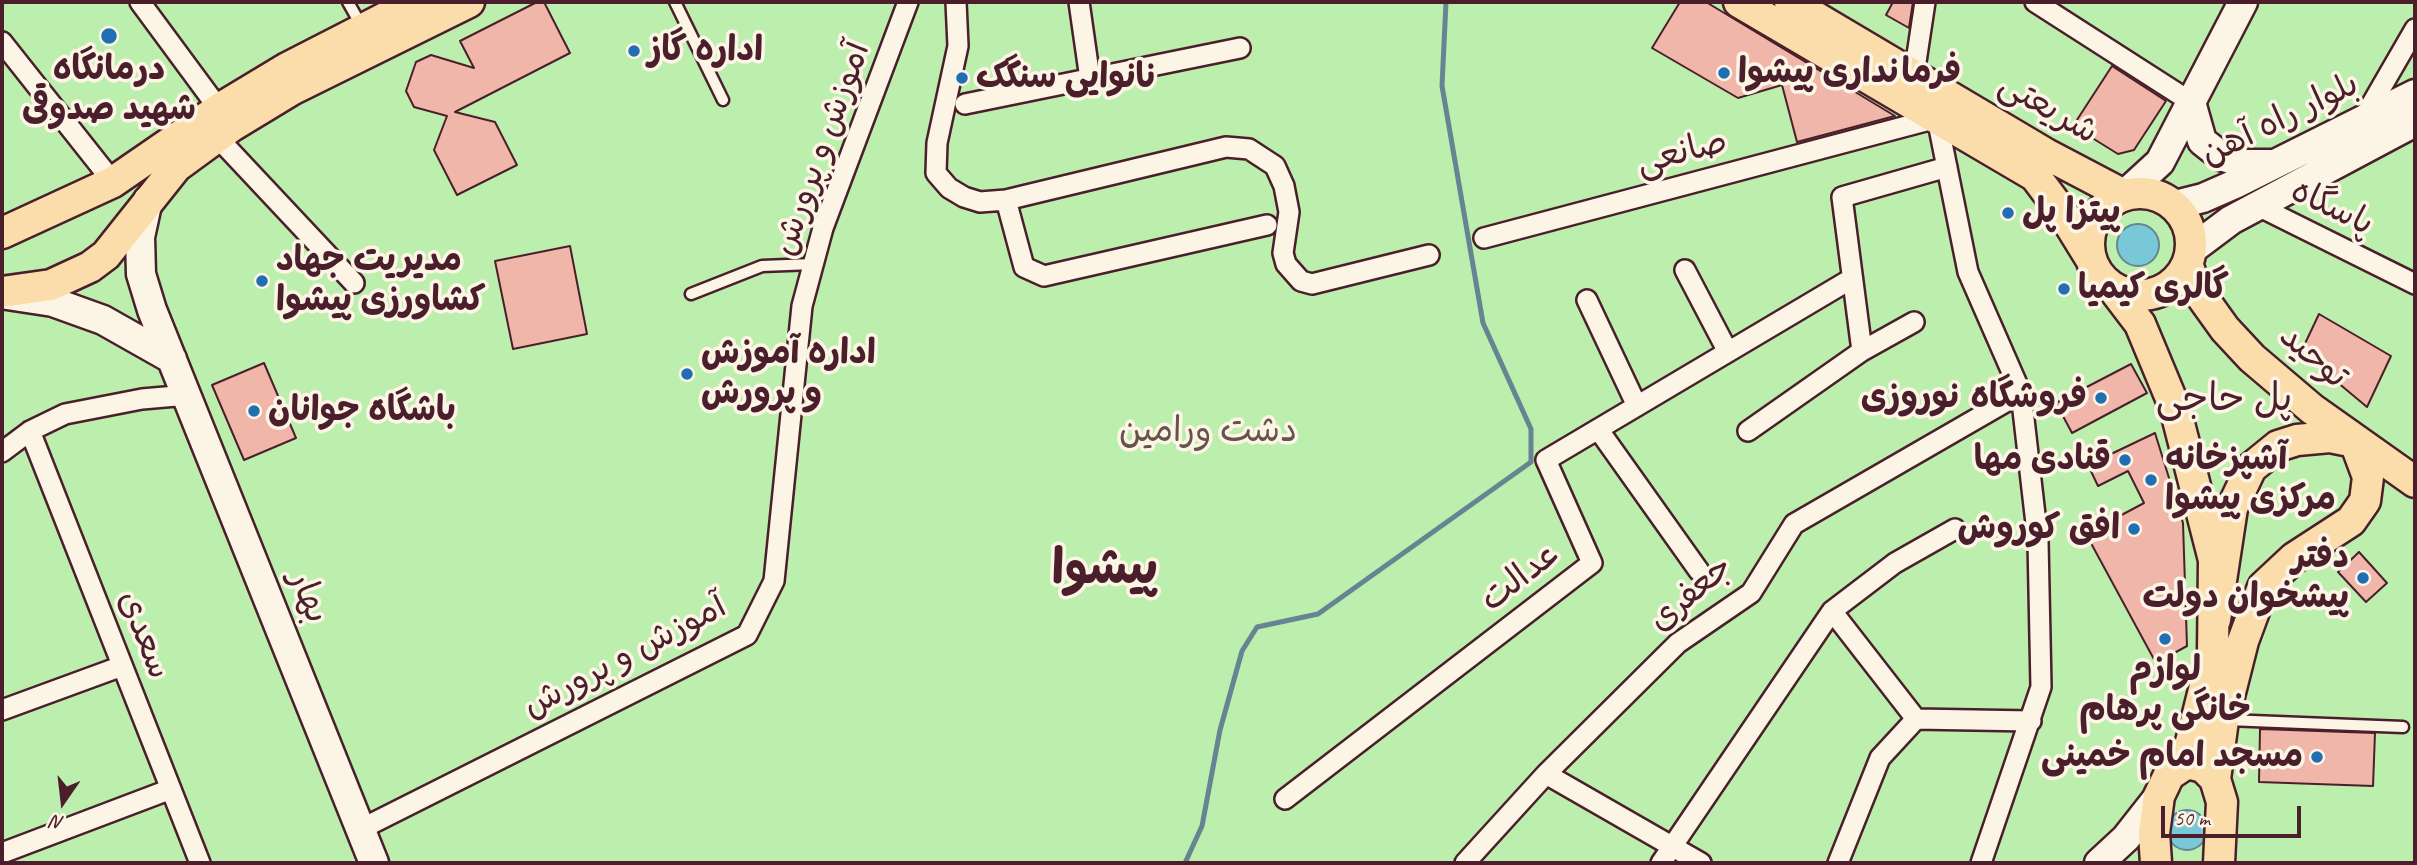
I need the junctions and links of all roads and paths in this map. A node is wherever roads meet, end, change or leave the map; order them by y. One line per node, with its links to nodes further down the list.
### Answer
1 (140, 2): 26 (street)
2 (348, 2): 15 (lane)
3 (416, 2): 15 (main road)
4 (470, 2): 15 (main road)
5 (675, 2): 21 (lane)
6 (908, 2): 42 (street, آموزش و پرورش)
7 (956, 2): 33 (street)
8 (1079, 2): 19 (street)
9 (1739, 2): 24 (main road, شریعتی)
10 (1790, 2): 18 (main road, شریعتی)
11 (1924, 2): 18 (street)
12 (2035, 2): 22 (street)
13 (2243, 2): 22 (main road)
14 (2415, 29): 27 (street)
15 (368, 37): 26 (main road)
16 (2, 41): 30 (street)
17 (1240, 48): 19 (street)
18 (1914, 75): 31 (main road, شریعتی)
19 (1090, 79): 23 (street)
20 (2415, 94): 27 (main road, بلوار راه آهن)
21 (723, 100)
22 (2191, 102): 28 (main road); 31 (main road)
23 (965, 104)
24 (1937, 118): 29 (street); 38 (street, صانعی); 41 (main road, شریعتی)
25 (2415, 122): 35 (main road, بلوار راه آهن)
26 (218, 123): 30 (main road); 32 (main road); 45 (street)
27 (2360, 123): 28 (main road, بلوار راه آهن)
28 (2276, 164): 34 (main road, بلوار راه آهن)
29 (1947, 167): 44 (street); 55 (street)
30 (113, 182): 37 (main road)
31 (2124, 195): 34 (main road); 41 (main road)
32 (148, 200): 48 (main road); 54 (main road, بهار)
33 (1006, 200): 36 (street); 39 (street)
34 (2175, 205): 40 (main road)
35 (2258, 206): 40 (main road, بلوار راه آهن); 46 (street, پاسگاه)
36 (1267, 225)
37 (2, 233)
38 (1484, 239)
39 (1429, 255)
40 (2189, 257): 47 (main road); 61 (main road, توحید)
41 (2091, 259): 47 (main road)
42 (813, 264): 49 (lane); 79 (street, آموزش و پرورش)
43 (1685, 270): 53 (street)
44 (1851, 279): 52 (street); 53 (street, عدالت)
45 (354, 283)
46 (2415, 284)
47 (2111, 286): 67 (main road)
48 (2, 293): 54 (main road)
49 (691, 294)
50 (1587, 300): 57 (street)
51 (1914, 322): 52 (street)
52 (1862, 351): 60 (street)
53 (1728, 352): 57 (street, عدالت)
54 (172, 359): 56 (main road, بهار)
55 (2021, 393): 72 (street); 74 (street, جعفری)
56 (188, 395): 59 (street); 79 (main road, بهار)
57 (1637, 406): 58 (street, عدالت)
58 (1598, 429): 65 (street); 78 (street, عدالت)
59 (30, 431): 62 (street); 68 (street, سعدی)
60 (1748, 431)
61 (2355, 442): 63 (main road, توحید); 67 (main road); 71 (main road)
62 (2, 452)
63 (2415, 482)
64 (1955, 529): 66 (street)
65 (1699, 571)
66 (1832, 611): 70 (street); 80 (street)
67 (2215, 620): 76 (main road)
68 (122, 666): 69 (street); 77 (street, سعدی)
69 (2, 710)
70 (1916, 719): 72 (street); 87 (street)
71 (2223, 720): 73 (lane); 75 (main road)
72 (2031, 721): 88 (street)
73 (2403, 727)
74 (1546, 774): 80 (street); 84 (street, جعفری)
75 (2215, 779): 76 (main road); 91 (main road)
76 (2164, 785): 89 (main road); 90 (main road)
77 (171, 789): 81 (street); 82 (street, سعدی)
78 (1285, 799)
79 (361, 829): 83 (main road, بهار)
80 (1672, 846): 85 (street); 86 (street)
81 (2, 852)
82 (200, 863)
83 (374, 863)
84 (1465, 863)
85 (1661, 863)
86 (1701, 863)
87 (1838, 863)
88 (1981, 863)
89 (2099, 863)
90 (2156, 863)
91 (2219, 863)

